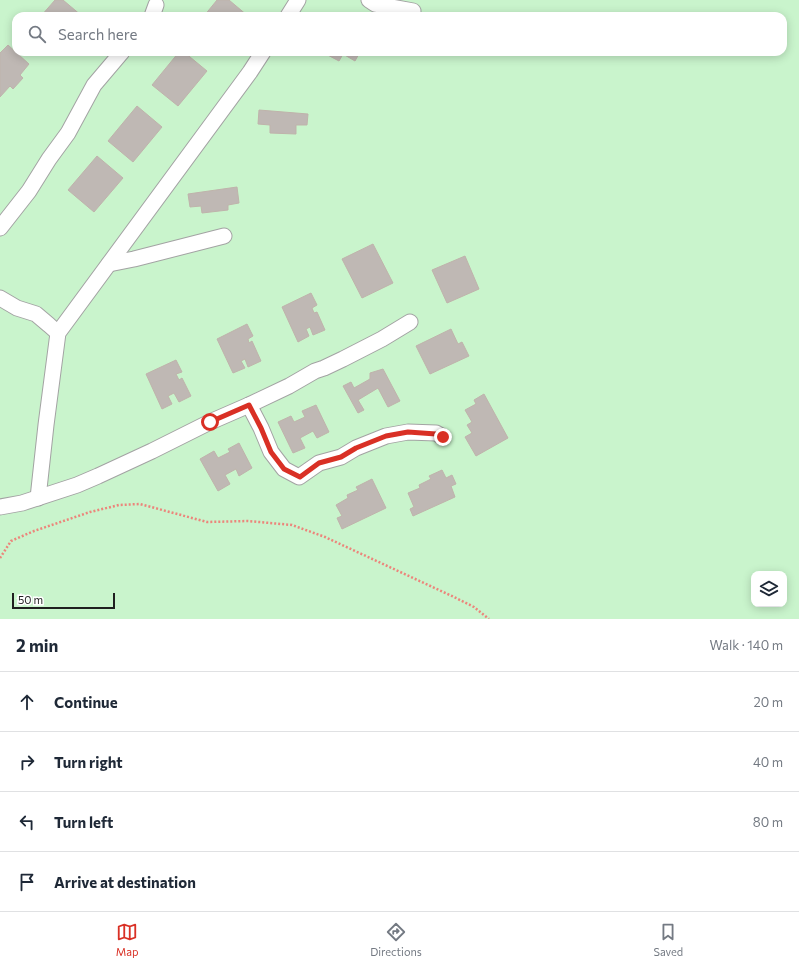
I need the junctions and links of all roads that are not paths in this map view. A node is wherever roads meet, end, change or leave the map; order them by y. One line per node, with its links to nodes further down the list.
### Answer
1 (298, 0): 4 (street)
2 (369, 0): 3 (street)
3 (413, 11)
4 (290, 12)
5 (119, 56): 7 (street)
6 (260, 56): 9 (street)
7 (0, 228)
8 (224, 236): 9 (street)
9 (108, 264): 12 (street)
10 (0, 298): 12 (street)
11 (410, 322): 13 (street)
12 (58, 334): 15 (street)
13 (249, 405): 14 (street); 15 (street)
14 (443, 437)
15 (38, 498): 16 (street)
16 (0, 507)

